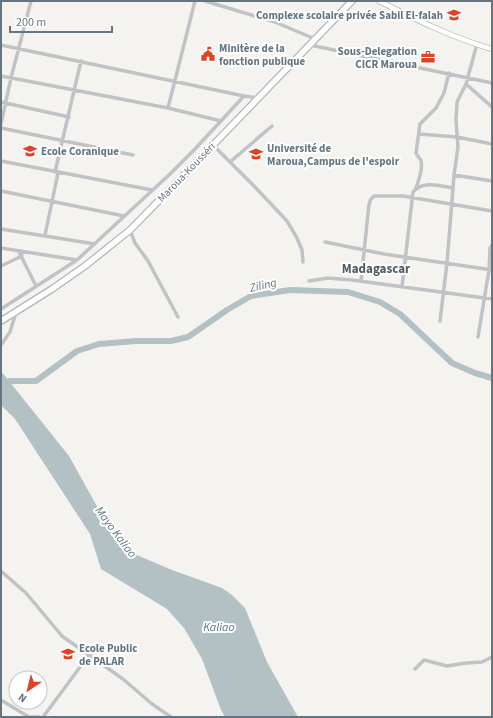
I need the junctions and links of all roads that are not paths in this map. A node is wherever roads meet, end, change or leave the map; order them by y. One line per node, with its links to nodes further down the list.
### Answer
1 (32, 1): 10 (street)
2 (195, 1): 17 (street)
3 (205, 1): 6 (street)
4 (352, 1): 6 (highway, Maroua-Kousséri)
5 (379, 1): 7 (main road)
6 (315, 39): 9 (highway, Maroua-Kousséri)
7 (477, 44): 11 (main road); 15 (street)
8 (1, 45): 10 (street)
9 (308, 45): 13 (street); 22 (highway, Maroua-Kousséri)
10 (19, 49): 12 (street); 16 (street)
11 (492, 49)
12 (81, 61): 17 (street); 20 (street)
13 (449, 74): 15 (street); 32 (street)
14 (1, 76): 16 (street)
15 (468, 77): 18 (street); 19 (street)
16 (11, 78): 20 (street); 24 (street)
17 (175, 81): 21 (street); 26 (street)
18 (492, 83)
19 (466, 84): 25 (street); 33 (street)
20 (75, 90): 26 (street); 27 (street)
21 (244, 96): 22 (street); 28 (street)
22 (257, 98): 36 (highway, Maroua-Kousséri)
23 (1, 102): 24 (street)
24 (6, 103): 27 (street); 29 (street)
25 (492, 107)
26 (168, 108): 28 (street)
27 (69, 117): 34 (street)
28 (221, 121): 46 (street)
29 (1, 124)
30 (272, 126): 39 (street)
31 (1, 128): 34 (street)
32 (419, 134): 33 (street); 43 (street)
33 (457, 137): 35 (street); 41 (street)
34 (63, 140): 37 (street); 40 (street)
35 (492, 144)
36 (212, 145): 39 (street); 53 (highway, Maroua-Kousséri)
37 (133, 155)
38 (1, 161): 40 (street)
39 (230, 162): 64 (street)
40 (57, 172): 46 (street); 48 (street)
41 (454, 175): 42 (street); 44 (street)
42 (492, 181)
43 (416, 188): 44 (street); 47 (street)
44 (453, 188): 49 (street)
45 (1, 190): 48 (street)
46 (152, 190): 51 (street)
47 (412, 199): 49 (street); 59 (street); 62 (street)
48 (52, 201): 51 (street); 54 (street)
49 (451, 205): 50 (street); 65 (street)
50 (492, 211)
51 (124, 216): 56 (street)
52 (1, 229): 54 (street)
53 (130, 230): 76 (highway, Maroua-Kousséri); 77 (street)
54 (45, 235): 56 (street)
55 (325, 242): 59 (street)
56 (95, 244): 63 (street)
57 (492, 245): 67 (street)
58 (1, 248): 60 (street)
59 (365, 250): 62 (street); 69 (street)
60 (19, 252): 61 (street); 63 (street)
61 (22, 256): 66 (street); 70 (street)
62 (406, 258): 65 (street); 71 (street)
63 (77, 260): 70 (street)
64 (303, 262)
65 (447, 263): 67 (street); 72 (street)
66 (1, 266)
67 (490, 270): 73 (street)
68 (309, 281): 69 (street)
69 (361, 281): 71 (street)
70 (36, 286): 75 (street)
71 (402, 288): 72 (street)
72 (444, 294): 73 (street); 79 (street)
73 (484, 298): 74 (street); 80 (street)
74 (492, 299)
75 (1, 309)
76 (16, 311): 78 (highway, Maroua-Kousséri); 81 (street)
77 (178, 317)
78 (1, 320)
79 (440, 321)
80 (478, 337)
81 (1, 345)
82 (1, 570): 83 (street)
83 (89, 655): 88 (street); 89 (street)
84 (492, 657): 85 (street)
85 (415, 669)
86 (1, 700): 87 (street)
87 (39, 717)
88 (43, 717)
89 (171, 717)

